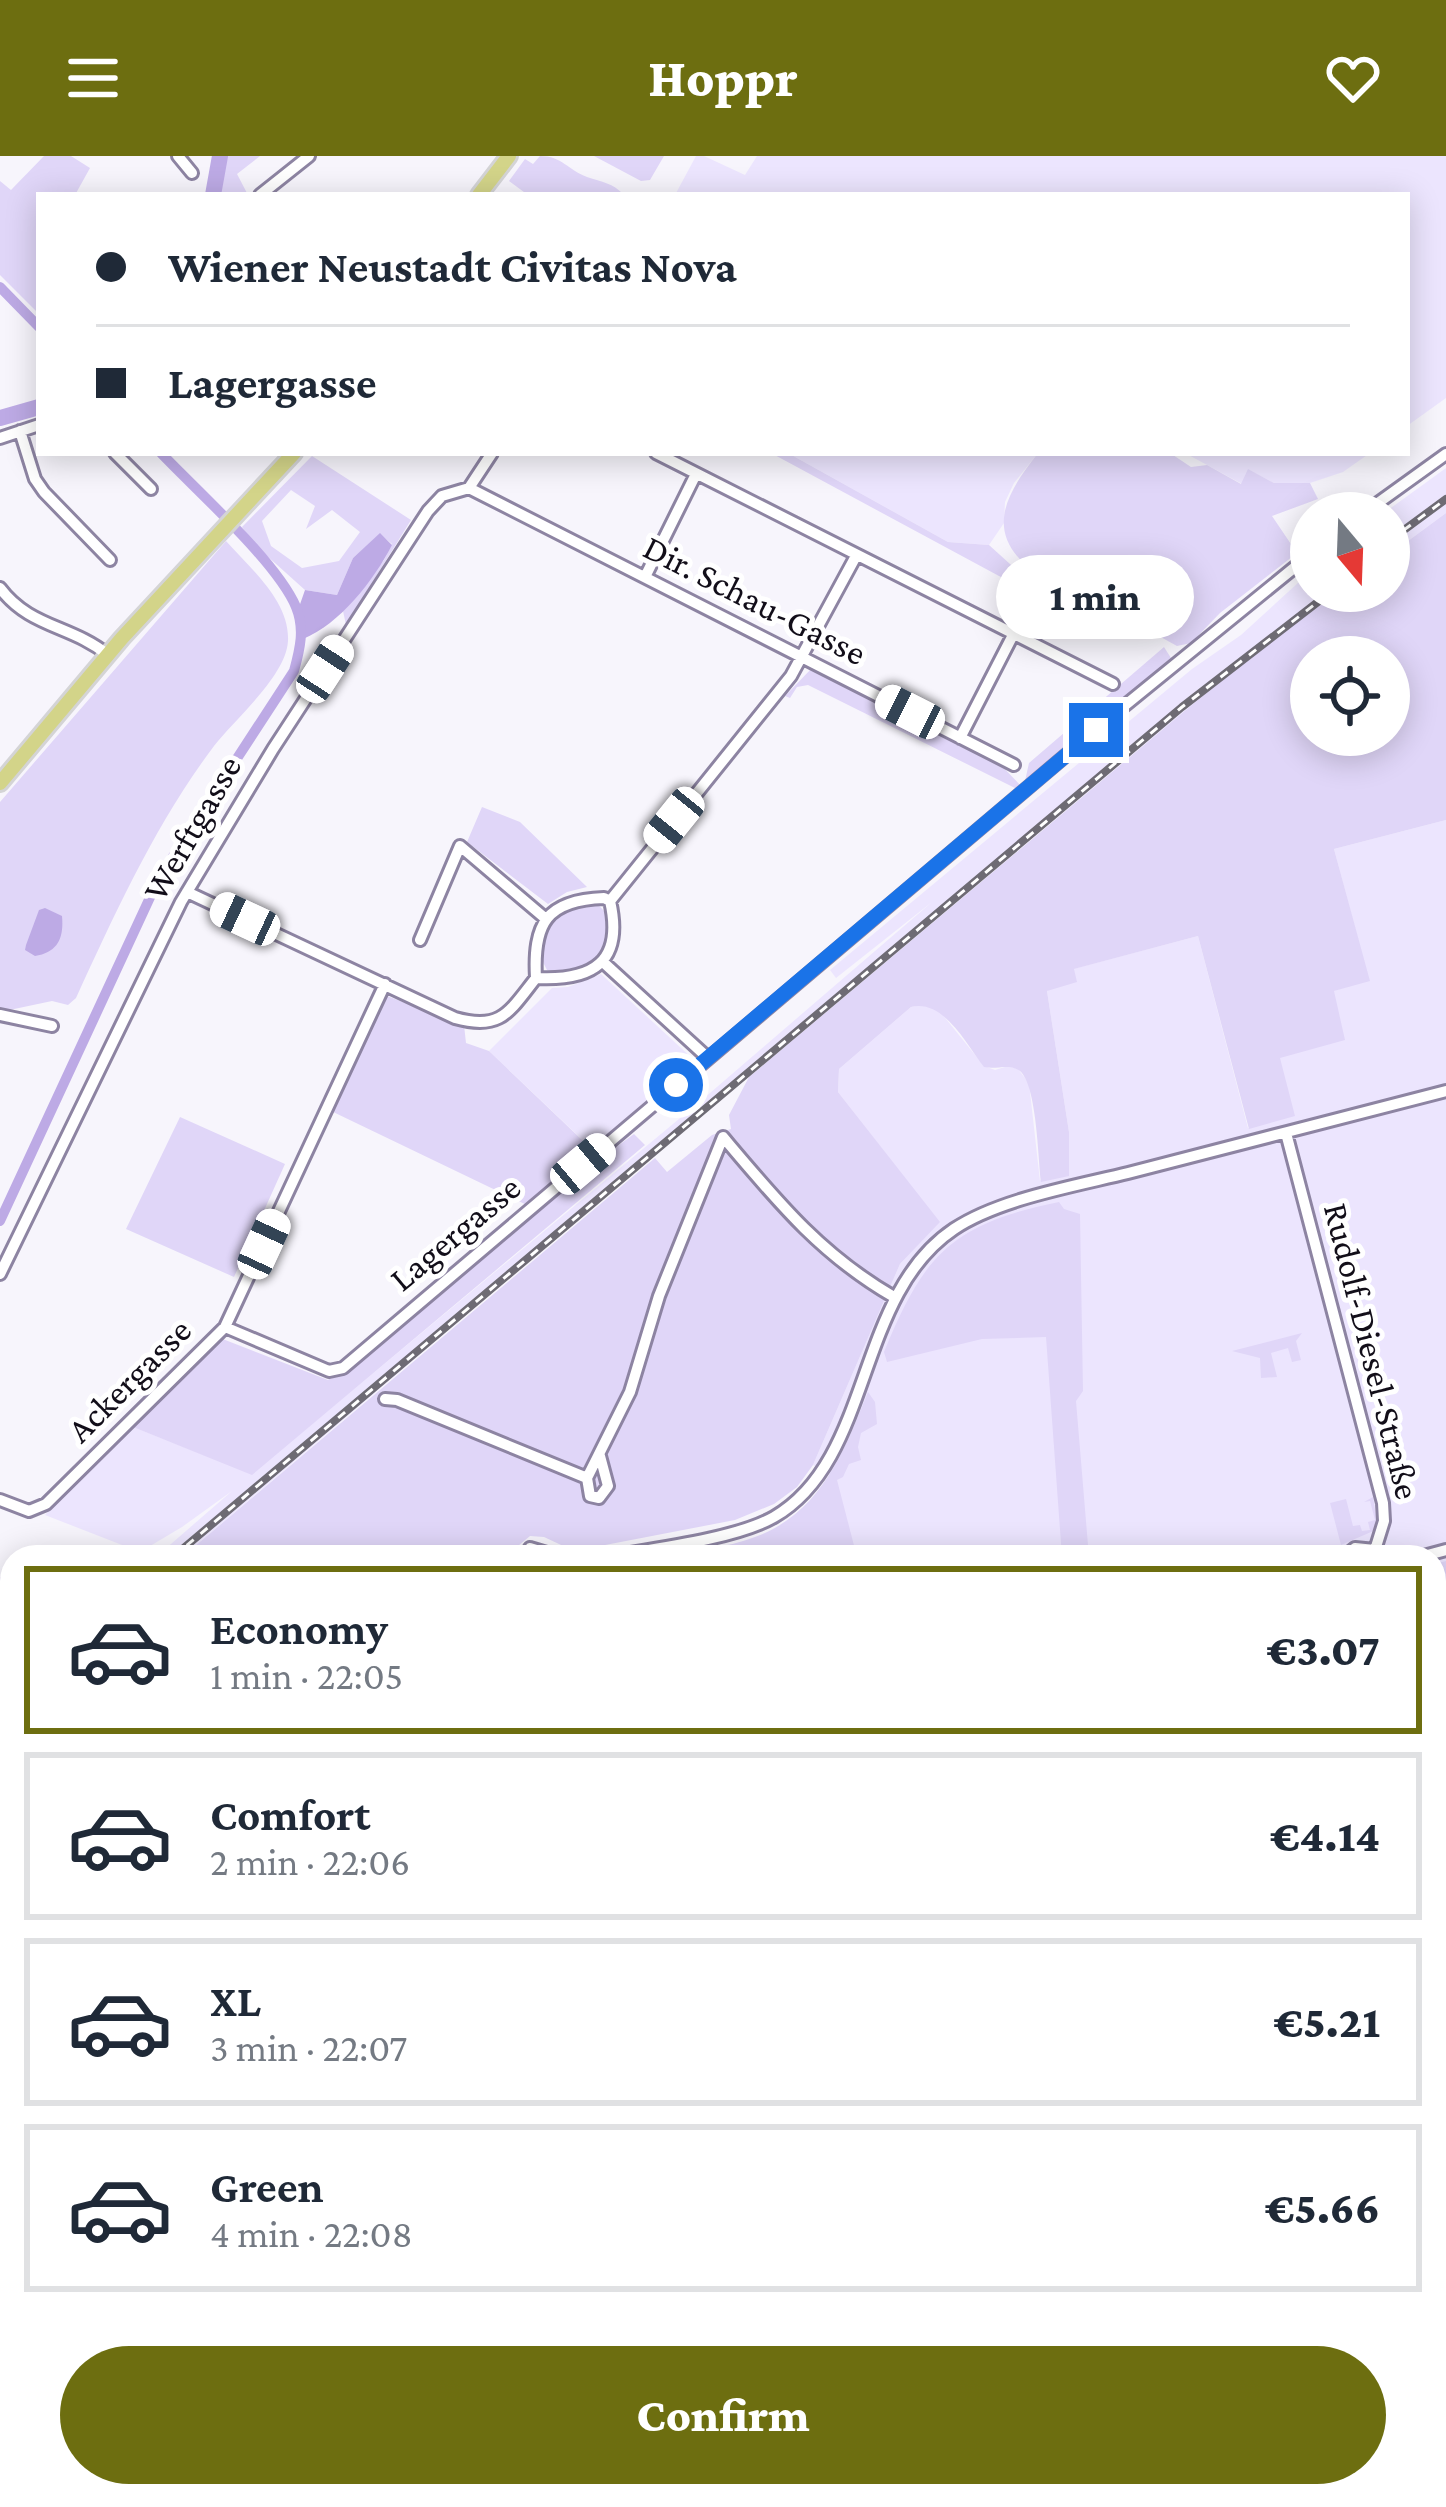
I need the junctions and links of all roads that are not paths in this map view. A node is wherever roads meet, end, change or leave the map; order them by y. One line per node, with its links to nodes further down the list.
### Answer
1 (178, 156): 4 (street)
2 (309, 156): 5 (street)
3 (509, 156): 6 (main road)
4 (192, 173)
5 (264, 192)
6 (481, 192)
7 (36, 426): 8 (street)
8 (20, 431): 9 (street); 20 (street)
9 (0, 438)
10 (1446, 454): 18 (street)
11 (118, 456): 17 (street)
12 (291, 456): 25 (main road)
13 (489, 456): 16 (street, Werftgasse)
14 (662, 456): 15 (street)
15 (696, 474): 19 (street); 22 (street)
16 (469, 488): 22 (street, Dir. Schau-Gasse); 31 (street, Werftgasse)
17 (151, 489)
18 (1393, 492)
19 (856, 556): 24 (street); 26 (street)
20 (110, 560)
21 (1290, 571): 40 (street, Lagergasse)
22 (645, 577): 26 (street, Dir. Schau-Gasse)
23 (0, 588): 25 (street)
24 (1013, 634): 27 (street); 28 (street)
25 (108, 655): 30 (main road)
26 (803, 658): 28 (street, Dir. Schau-Gasse); 32 (street)
27 (1113, 684)
28 (960, 738): 29 (street, Dir. Schau-Gasse)
29 (1013, 765)
30 (0, 783)
31 (188, 892): 37 (street); 43 (street, Werftgasse)
32 (610, 901): 33 (street); 35 (street)
33 (546, 919): 34 (street); 36 (street)
34 (420, 940)
35 (602, 962): 36 (street); 40 (street)
36 (536, 978): 37 (street)
37 (385, 984): 45 (street, Ackergasse)
38 (0, 1016): 39 (street)
39 (52, 1026)
40 (708, 1058): 45 (street, Lagergasse)
41 (1446, 1091): 42 (street)
42 (1286, 1132): 44 (street); 51 (street, Rudolf-Diesel-Straße)
43 (0, 1274)
44 (894, 1298): 47 (street); 50 (street)
45 (225, 1327): 49 (street, Ackergasse)
46 (385, 1399): 48 (street)
47 (600, 1456): 48 (street); 48 (street)
48 (586, 1478)
49 (0, 1500)
50 (664, 1545)
51 (1380, 1545)

